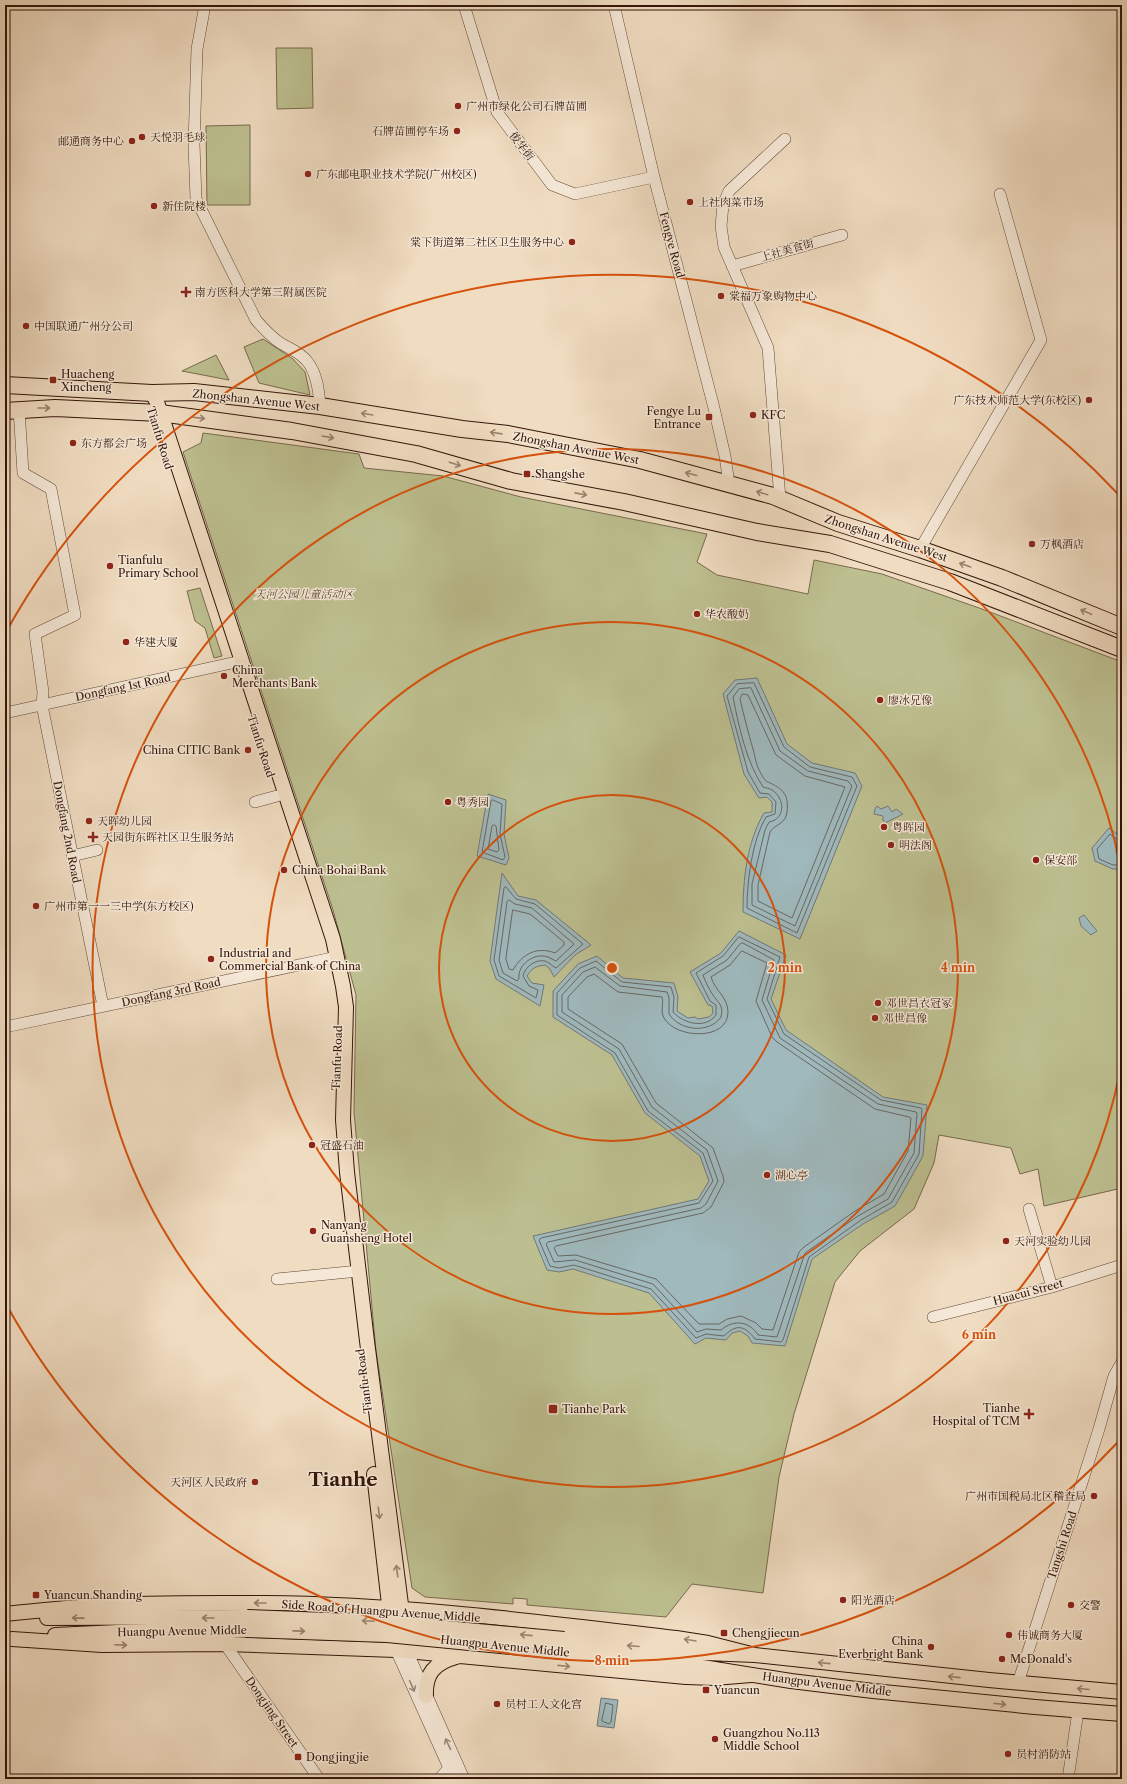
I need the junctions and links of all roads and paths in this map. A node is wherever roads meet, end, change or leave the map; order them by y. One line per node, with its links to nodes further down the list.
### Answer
1 (205, 5): 11 (street)
2 (464, 5): 5 (street, 俊华街)
3 (614, 5): 5 (street, Fengye Road)
4 (785, 139): 8 (street)
5 (654, 177): 14 (street, Fengye Road)
6 (1000, 194): 16 (street)
7 (842, 235): 8 (street, 上社美食街)
8 (732, 266): 15 (street)
9 (5, 384): 10 (highway, Zhongshan Avenue West)
10 (152, 393): 11 (highway, Zhongshan Avenue West); 13 (main road, Tianfu Road)
11 (320, 406): 14 (highway, Zhongshan Avenue West, one-way to 11)
12 (12, 410): 13 (highway, Zhongshan Avenue West, one-way to 13); 20 (street, Dongfang 2nd Road)
13 (156, 413): 18 (highway, Zhongshan Avenue West, one-way to 18); 19 (main road, Tianfu Road)
14 (729, 484): 15 (highway, Zhongshan Avenue West, one-way to 14)
15 (780, 499): 16 (highway, Zhongshan Avenue West)
16 (920, 549): 17 (highway, Zhongshan Avenue West, one-way to 16)
17 (1122, 627)
18 (1122, 650)
19 (237, 662): 20 (street, Dongfang 1st Road); 22 (main road, Tianfu Road); 26 (main road, Tianfu Road)
20 (42, 705): 21 (street, Dongfang 1st Road); 25 (street, Dongfang 2nd Road)
21 (5, 713)
22 (278, 796): 23 (street); 26 (main road, Tianfu Road)
23 (254, 802)
24 (97, 850): 25 (street)
25 (72, 856): 27 (street, Dongfang 2nd Road)
26 (333, 958): 27 (street, Dongfang 3rd Road); 31 (main road, Tianfu Road)
27 (103, 1006): 28 (street, Dongfang 3rd Road)
28 (5, 1027)
29 (1029, 1209): 33 (street)
30 (1122, 1265): 33 (street, Huacui Street)
31 (355, 1271): 32 (street); 37 (main road, Tianfu Road)
32 (277, 1279)
33 (1052, 1287): 34 (street, Huacui Street)
34 (933, 1317)
35 (1122, 1362): 51 (street, Tangshi Road)
36 (327, 1605): 37 (main road, Side Road of Huangpu Avenue Middle); 38 (main road, Side Road of Huangpu Avenue Middle, one-way to 38); 45 (main road)
37 (396, 1609): 40 (main road, Side Road of Huangpu Avenue Middle); 46 (main road, Tianfu Road)
38 (5, 1614)
39 (5, 1617): 41 (main road, Huangpu Avenue Middle, one-way to 39)
40 (488, 1618): 47 (main road, Side Road of Huangpu Avenue Middle, one-way to 40); 49 (main road)
41 (246, 1624): 42 (main road, Huangpu Avenue Middle); 44 (main road, Huangpu Avenue Middle, bridge)
42 (9, 1639): 43 (main road, one-way to 43)
43 (225, 1644): 45 (main road); 59 (street, Dongjing Street)
44 (564, 1645): 47 (main road, Huangpu Avenue Middle, one-way to 44); 50 (main road, Huangpu Avenue Middle)
45 (325, 1646): 46 (main road)
46 (401, 1650): 48 (main road); 53 (street); 56 (street, one-way to 56)
47 (755, 1655): 51 (main road, Huangpu Avenue Middle, one-way to 47)
48 (460, 1656): 49 (main road); 53 (main road)
49 (484, 1658): 50 (main road, one-way to 50)
50 (751, 1675): 54 (main road, Huangpu Avenue Middle, one-way to 54)
51 (1018, 1683): 52 (main road, Huangpu Avenue Middle, one-way to 51)
52 (1122, 1692)
53 (426, 1696): 62 (street, one-way to 53)
54 (1078, 1711): 55 (main road, Huangpu Avenue Middle); 63 (street)
55 (1122, 1714)
56 (449, 1768): 60 (street); 61 (street)
57 (5, 1776): 58 (street)
58 (7, 1779)
59 (319, 1779)
60 (439, 1779)
61 (454, 1779)
62 (464, 1779)
63 (1068, 1779)

